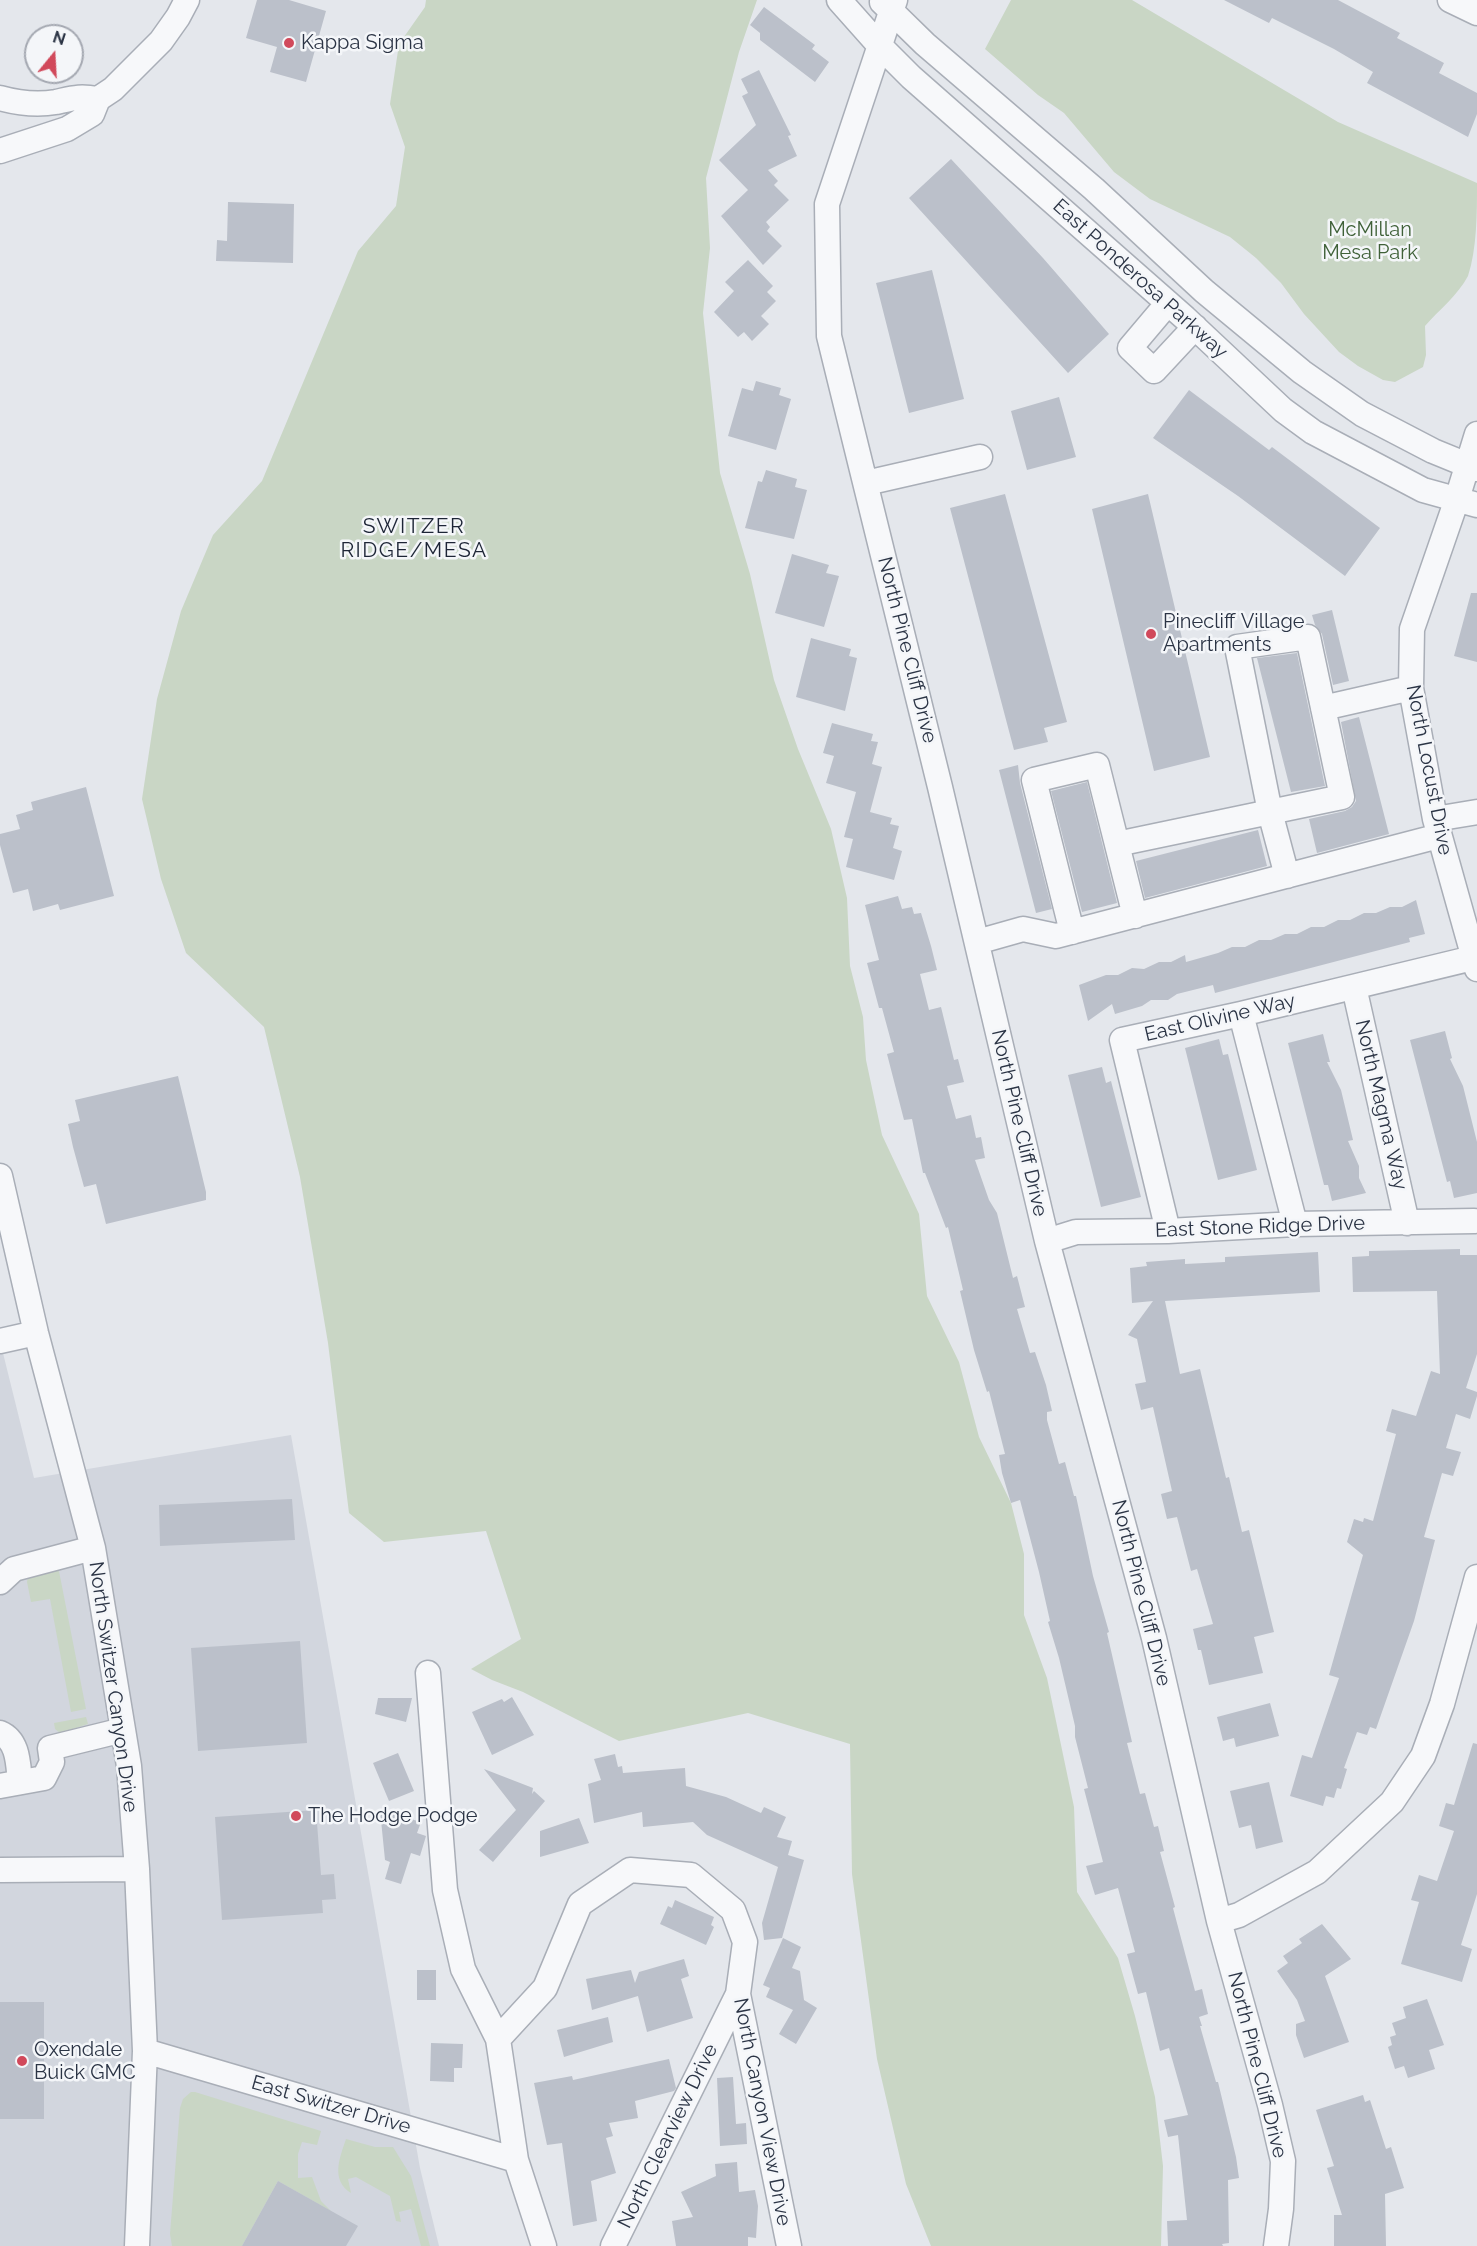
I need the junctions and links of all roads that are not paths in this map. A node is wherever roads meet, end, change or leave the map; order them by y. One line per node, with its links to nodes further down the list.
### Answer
1 (187, 0): 8 (street)
2 (839, 0): 6 (street, East Ponderosa Parkway)
3 (1450, 0): 5 (street)
4 (889, 4): 6 (street, North Pine Cliff Drive); 10 (street, East Ponderosa Parkway)
5 (1477, 13)
6 (879, 45): 11 (street, East Ponderosa Parkway); 15 (street, North Pine Cliff Drive)
7 (0, 98): 8 (street)
8 (98, 99): 9 (street)
9 (4, 153)
10 (1206, 293): 11 (street); 14 (street, East Ponderosa Parkway)
11 (1182, 316): 16 (street, East Ponderosa Parkway)
12 (1477, 434): 14 (street, North Locust Drive)
13 (980, 457): 15 (street)
14 (1472, 468): 16 (street, North Locust Drive)
15 (866, 483): 26 (street, North Pine Cliff Drive)
16 (1467, 502): 17 (street, North Locust Drive)
17 (1411, 688): 18 (street); 21 (street, North Locust Drive)
18 (1323, 708): 19 (street); 19 (street)
19 (1270, 812): 22 (street); 23 (street)
20 (1477, 812): 21 (street)
21 (1437, 828): 23 (street); 27 (street, North Locust Drive)
22 (1117, 844): 24 (street); 25 (street)
23 (1287, 876): 24 (street)
24 (1135, 916): 25 (street)
25 (1071, 932): 26 (street)
26 (977, 942): 35 (street, North Pine Cliff Drive)
27 (1476, 961): 28 (street, East Olivine Way)
28 (1354, 987): 29 (street, East Olivine Way); 32 (street, North Magma Way)
29 (1241, 1014): 33 (street); 34 (street, East Olivine Way)
30 (0, 1176): 36 (street, North Switzer Canyon Drive)
31 (1474, 1221): 32 (street, East Stone Ridge Drive)
32 (1407, 1223): 33 (street, East Stone Ridge Drive)
33 (1295, 1224): 34 (street, East Stone Ridge Drive)
34 (1168, 1231): 35 (street, East Stone Ridge Drive)
35 (1047, 1241): 47 (street, North Pine Cliff Drive)
36 (36, 1333): 37 (street); 38 (street, North Switzer Canyon Drive)
37 (0, 1341)
38 (93, 1548): 40 (street); 42 (street, North Switzer Canyon Drive)
39 (1477, 1577): 47 (street)
40 (0, 1582)
41 (428, 1673): 49 (street)
42 (123, 1730): 44 (street); 45 (street, North Switzer Canyon Drive)
43 (0, 1733): 44 (street)
44 (10, 1784)
45 (137, 1869): 46 (street); 50 (street, North Switzer Canyon Drive)
46 (0, 1870)
47 (1220, 1921): 56 (street, North Pine Cliff Drive)
48 (738, 1994): 49 (street, North Canyon View Drive); 54 (street, North Clearview Drive); 55 (street, North Canyon View Drive)
49 (498, 2039): 51 (street)
50 (145, 2051): 51 (street, East Switzer Drive); 52 (street, North Switzer Canyon Drive)
51 (516, 2160): 53 (street)
52 (137, 2246)
53 (544, 2246)
54 (613, 2246)
55 (789, 2246)
56 (1276, 2246)

